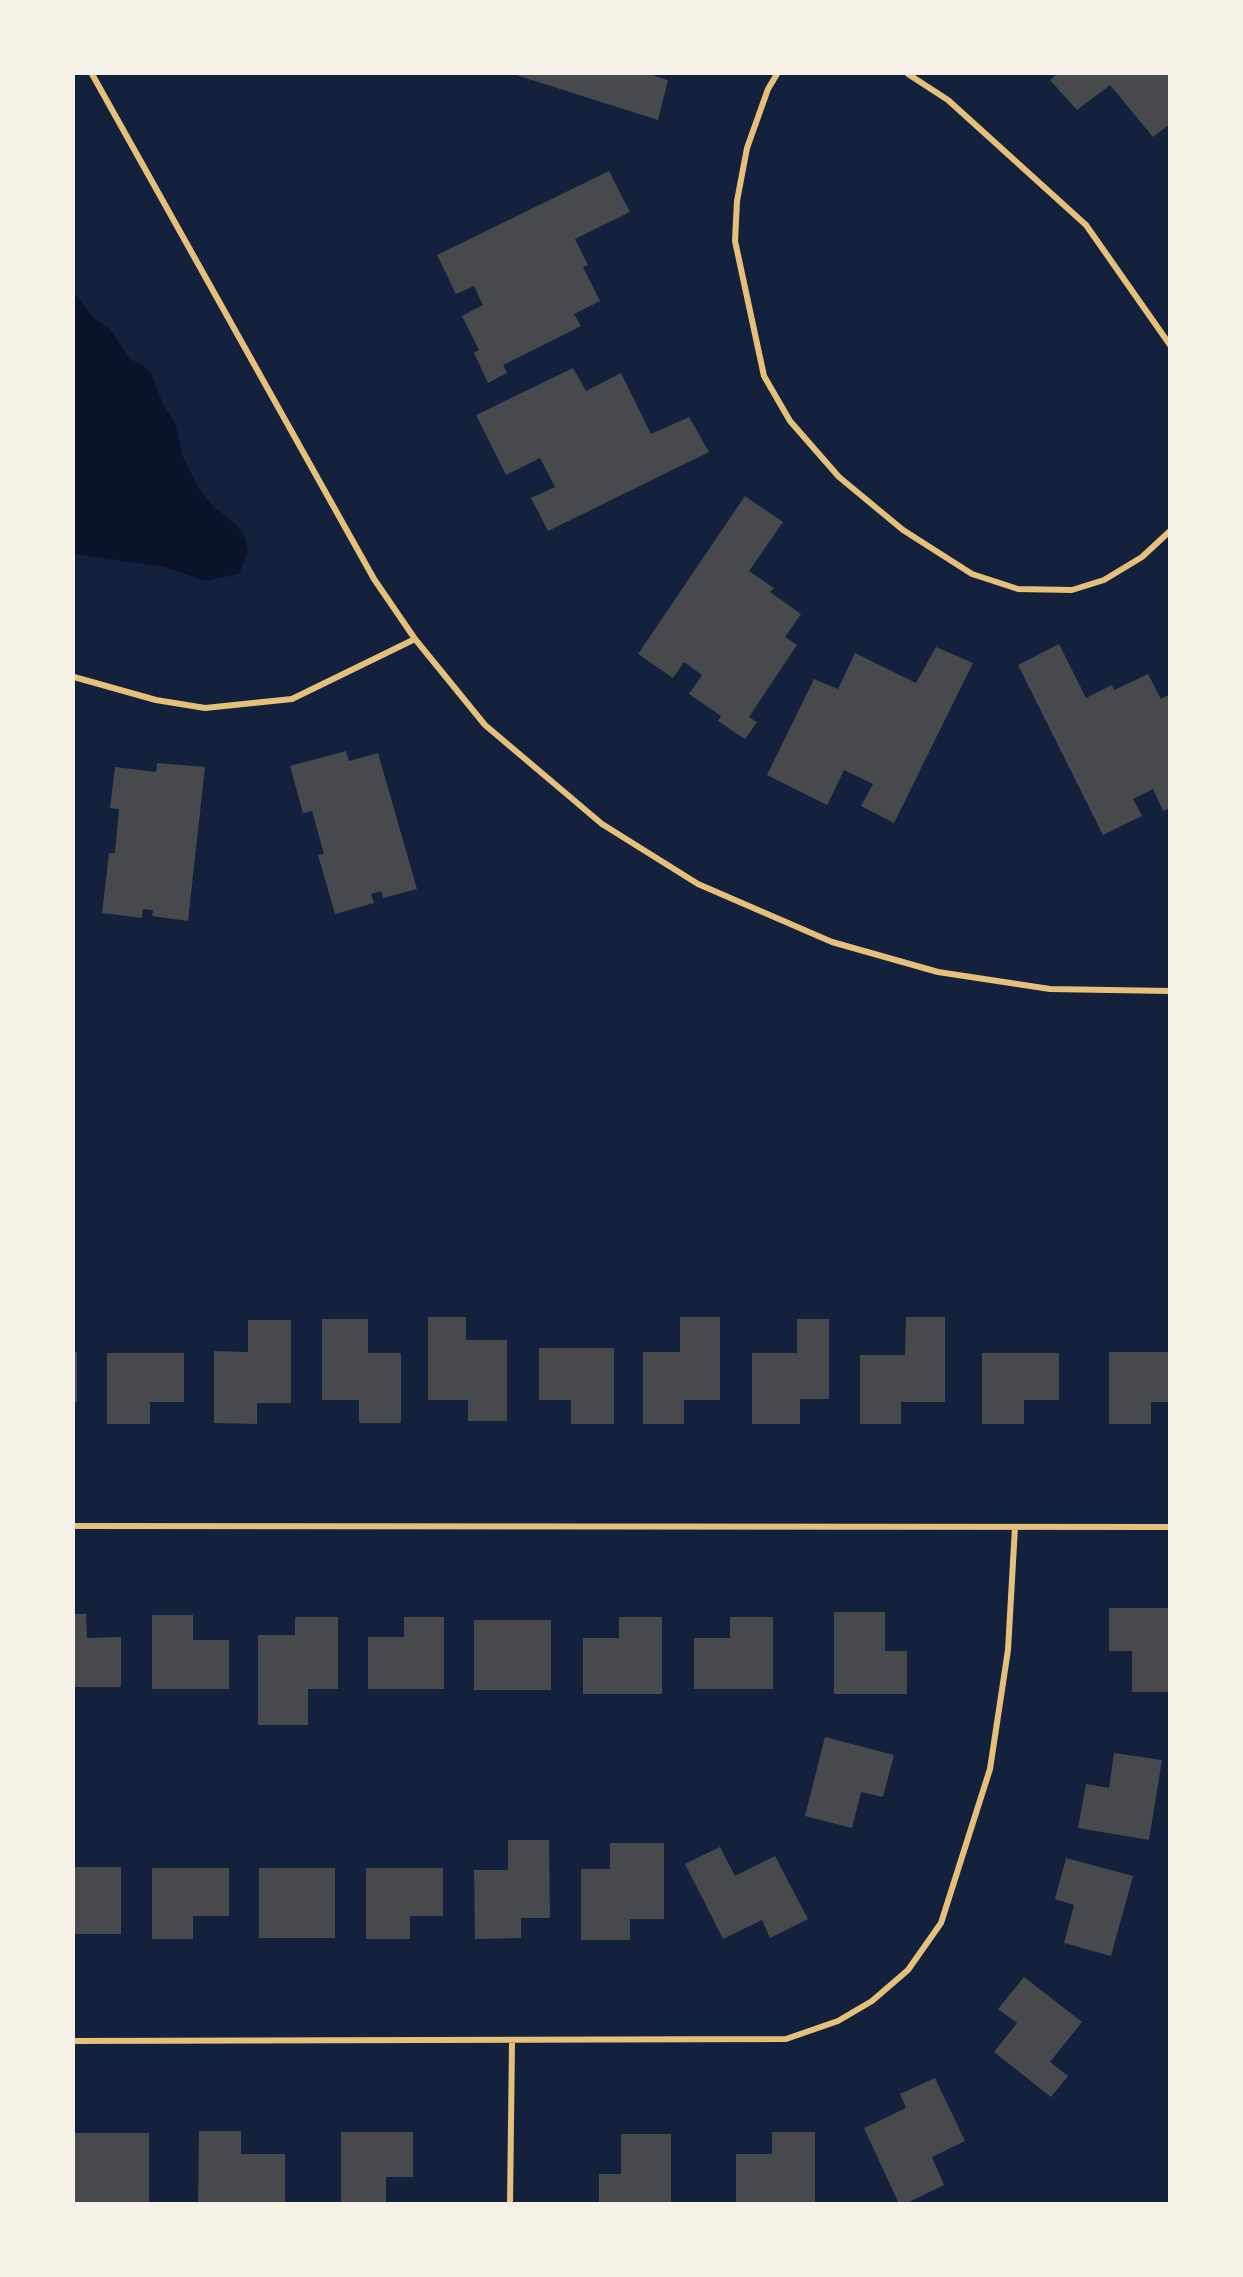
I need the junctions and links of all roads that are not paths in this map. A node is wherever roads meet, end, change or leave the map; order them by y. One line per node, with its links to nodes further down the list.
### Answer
1 (92, 74): 6 (street)
2 (777, 74): 5 (street)
3 (908, 74): 4 (street)
4 (1170, 345)
5 (1170, 531)
6 (415, 639): 7 (street); 8 (street)
7 (74, 677)
8 (1170, 991)
9 (74, 1526): 10 (street)
10 (1015, 1527): 11 (street); 13 (street)
11 (1170, 1527)
12 (74, 2041): 13 (street)
13 (512, 2042): 14 (street)
14 (510, 2204)

